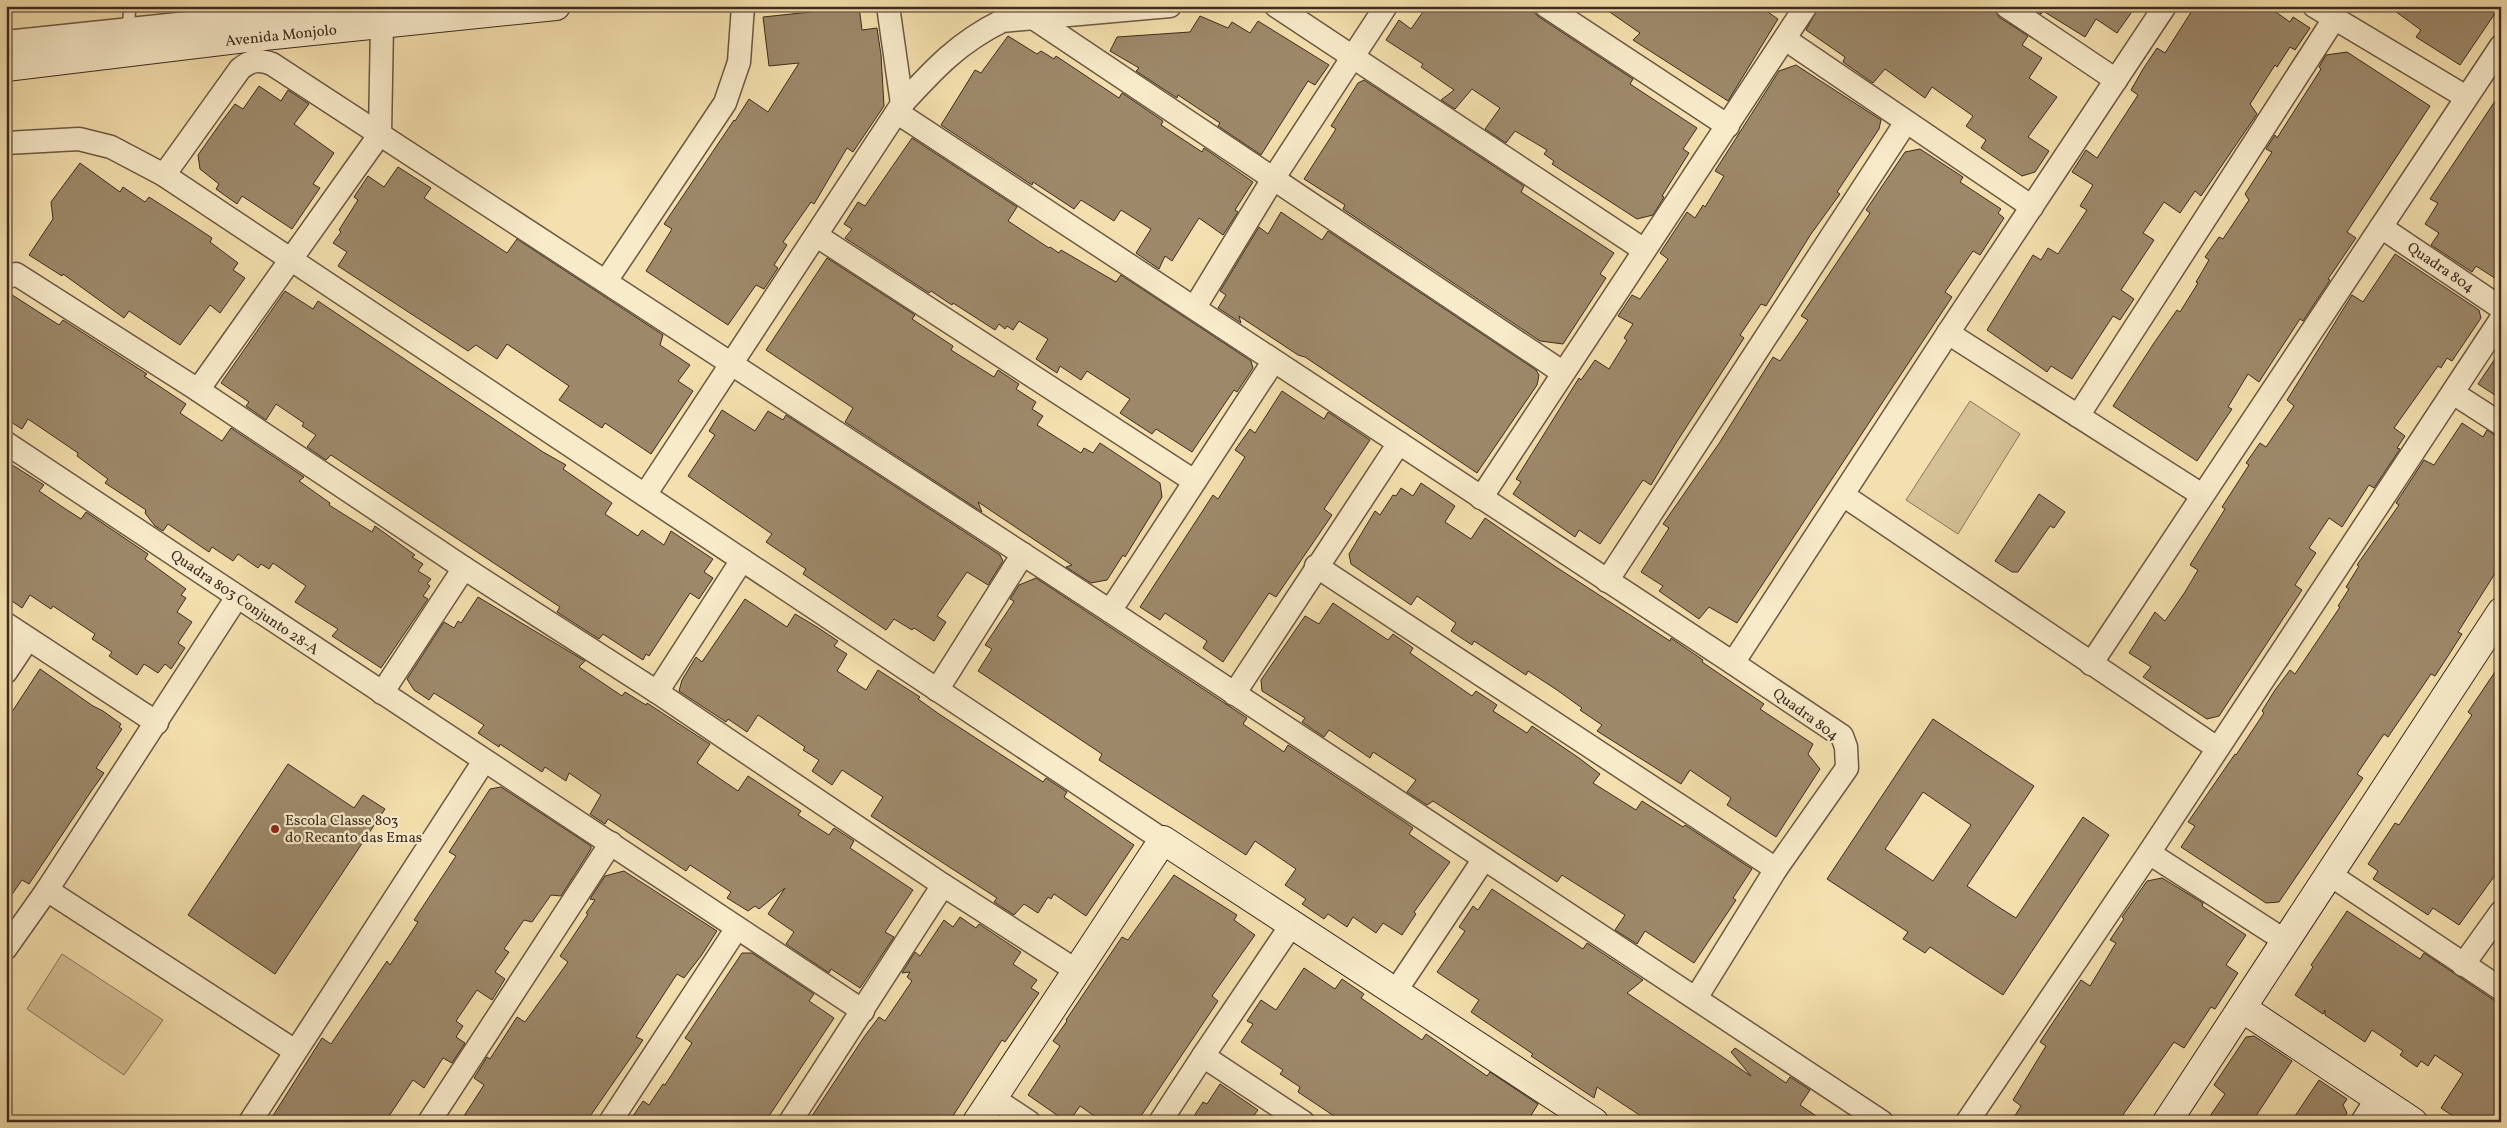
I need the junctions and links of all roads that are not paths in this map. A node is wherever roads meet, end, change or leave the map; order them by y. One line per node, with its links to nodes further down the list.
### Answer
1 (350, 6): 14 (street)
2 (556, 6): 13 (street, Avenida Monjolo)
3 (743, 6): 38 (street)
4 (888, 6): 25 (street)
5 (1170, 6): 15 (street)
6 (1276, 6): 21 (street)
7 (1386, 6): 21 (street)
8 (1546, 6): 27 (street)
9 (1806, 6): 18 (street)
10 (2006, 6): 23 (street)
11 (2165, 6): 23 (street)
12 (2314, 6): 16 (street)
13 (421, 13): 17 (street, Avenida Monjolo)
14 (129, 17): 19 (street)
15 (1035, 18): 25 (street); 31 (street)
16 (2334, 20): 24 (street); 48 (street)
17 (382, 24): 22 (street, Avenida Monjolo); 28 (street)
18 (1785, 39): 26 (street); 27 (street)
19 (6, 42)
20 (2501, 46): 24 (street)
21 (1352, 57): 31 (street); 35 (street)
22 (6, 67)
23 (2116, 80): 32 (street)
24 (2466, 97): 33 (street)
25 (900, 108): 34 (street); 39 (street, Quadra 804)
26 (1906, 122): 32 (street); 61 (street)
27 (1728, 126): 35 (street)
28 (380, 134): 30 (street); 36 (street); 38 (street)
29 (6, 143): 30 (street)
30 (164, 175): 36 (street)
31 (1273, 179): 39 (street); 45 (street)
32 (2032, 207): 42 (street)
33 (2381, 227): 40 (street, Quadra 804); 55 (street)
34 (817, 236): 44 (street); 52 (street)
35 (1644, 250): 45 (street)
36 (291, 259): 46 (street); 53 (street)
37 (6, 278): 46 (street)
38 (606, 280): 44 (street)
39 (1195, 307): 43 (street, Quadra 804)
40 (2501, 308)
41 (2501, 319): 47 (street)
42 (1948, 333): 48 (street); 54 (street)
43 (1273, 362): 51 (street, Quadra 804); 52 (street)
44 (733, 364): 53 (street); 57 (street)
45 (1562, 372): 56 (street)
46 (198, 390): 60 (street)
47 (2453, 393): 49 (street); 75 (street)
48 (2078, 416): 55 (street)
49 (2501, 424)
50 (6, 443): 62 (street, Quadra 803 Conjunto 28-A)
51 (1399, 443): 56 (street, Quadra 804); 59 (street)
52 (1194, 481): 63 (street)
53 (645, 495): 58 (street)
54 (1843, 495): 67 (street); 68 (street)
55 (2202, 495): 68 (street)
56 (1481, 498): 61 (street, Quadra 804)
57 (1023, 554): 63 (street); 70 (street)
58 (742, 560): 70 (street); 71 (street)
59 (1316, 566): 73 (street); 81 (street)
60 (464, 568): 71 (street); 72 (street)
61 (1607, 581): 67 (street, Quadra 804)
62 (237, 597): 72 (street, Quadra 803 Conjunto 28-A); 74 (street)
63 (1110, 611): 73 (street)
64 (2501, 612): 82 (street)
65 (6, 624): 66 (street)
66 (28, 639): 69 (street); 74 (street)
67 (1733, 663): 81 (street, Quadra 804)
68 (2092, 664): 75 (street)
69 (6, 672)
70 (937, 690): 77 (street)
71 (657, 692): 83 (street)
72 (382, 694): 76 (street, Quadra 803 Conjunto 28-A)
73 (1234, 694): 80 (street)
74 (157, 723): 84 (street)
75 (2217, 748): 79 (street)
76 (484, 761): 78 (street, Quadra 803 Conjunto 28-A); 97 (street)
77 (1163, 840): 86 (street); 91 (street)
78 (611, 843): 87 (street, Quadra 803 Conjunto 28-A); 103 (street)
79 (2149, 853): 88 (street); 112 (street)
80 (1484, 859): 93 (street); 94 (street)
81 (1776, 869): 94 (street, Quadra 804)
82 (2329, 874): 88 (street); 90 (street)
83 (944, 885): 91 (street); 96 (street)
84 (47, 890): 89 (street); 97 (street)
85 (2501, 912): 90 (street)
86 (1292, 924): 93 (street); 98 (street)
87 (737, 928): 96 (street, Quadra 803 Conjunto 28-A); 104 (street)
88 (2284, 940): 95 (street)
89 (7, 949)
90 (2464, 965): 92 (street)
91 (1077, 971): 99 (street)
92 (2501, 989)
93 (1395, 992): 101 (street)
94 (1696, 998): 111 (street)
95 (2242, 1008): 100 (street); 113 (street)
96 (863, 1011): 105 (street)
97 (295, 1051): 102 (street)
98 (1203, 1056): 108 (street); 109 (street)
99 (993, 1098): 106 (street); 107 (street)
100 (2377, 1098): 114 (street); 115 (street)
101 (1566, 1114): 110 (street)
102 (250, 1122)
103 (429, 1122)
104 (610, 1122)
105 (790, 1122)
106 (977, 1122)
107 (1029, 1122)
108 (1160, 1122)
109 (1303, 1122)
110 (1594, 1122)
111 (1882, 1122)
112 (1967, 1122)
113 (2168, 1122)
114 (2362, 1122)
115 (2413, 1122)

